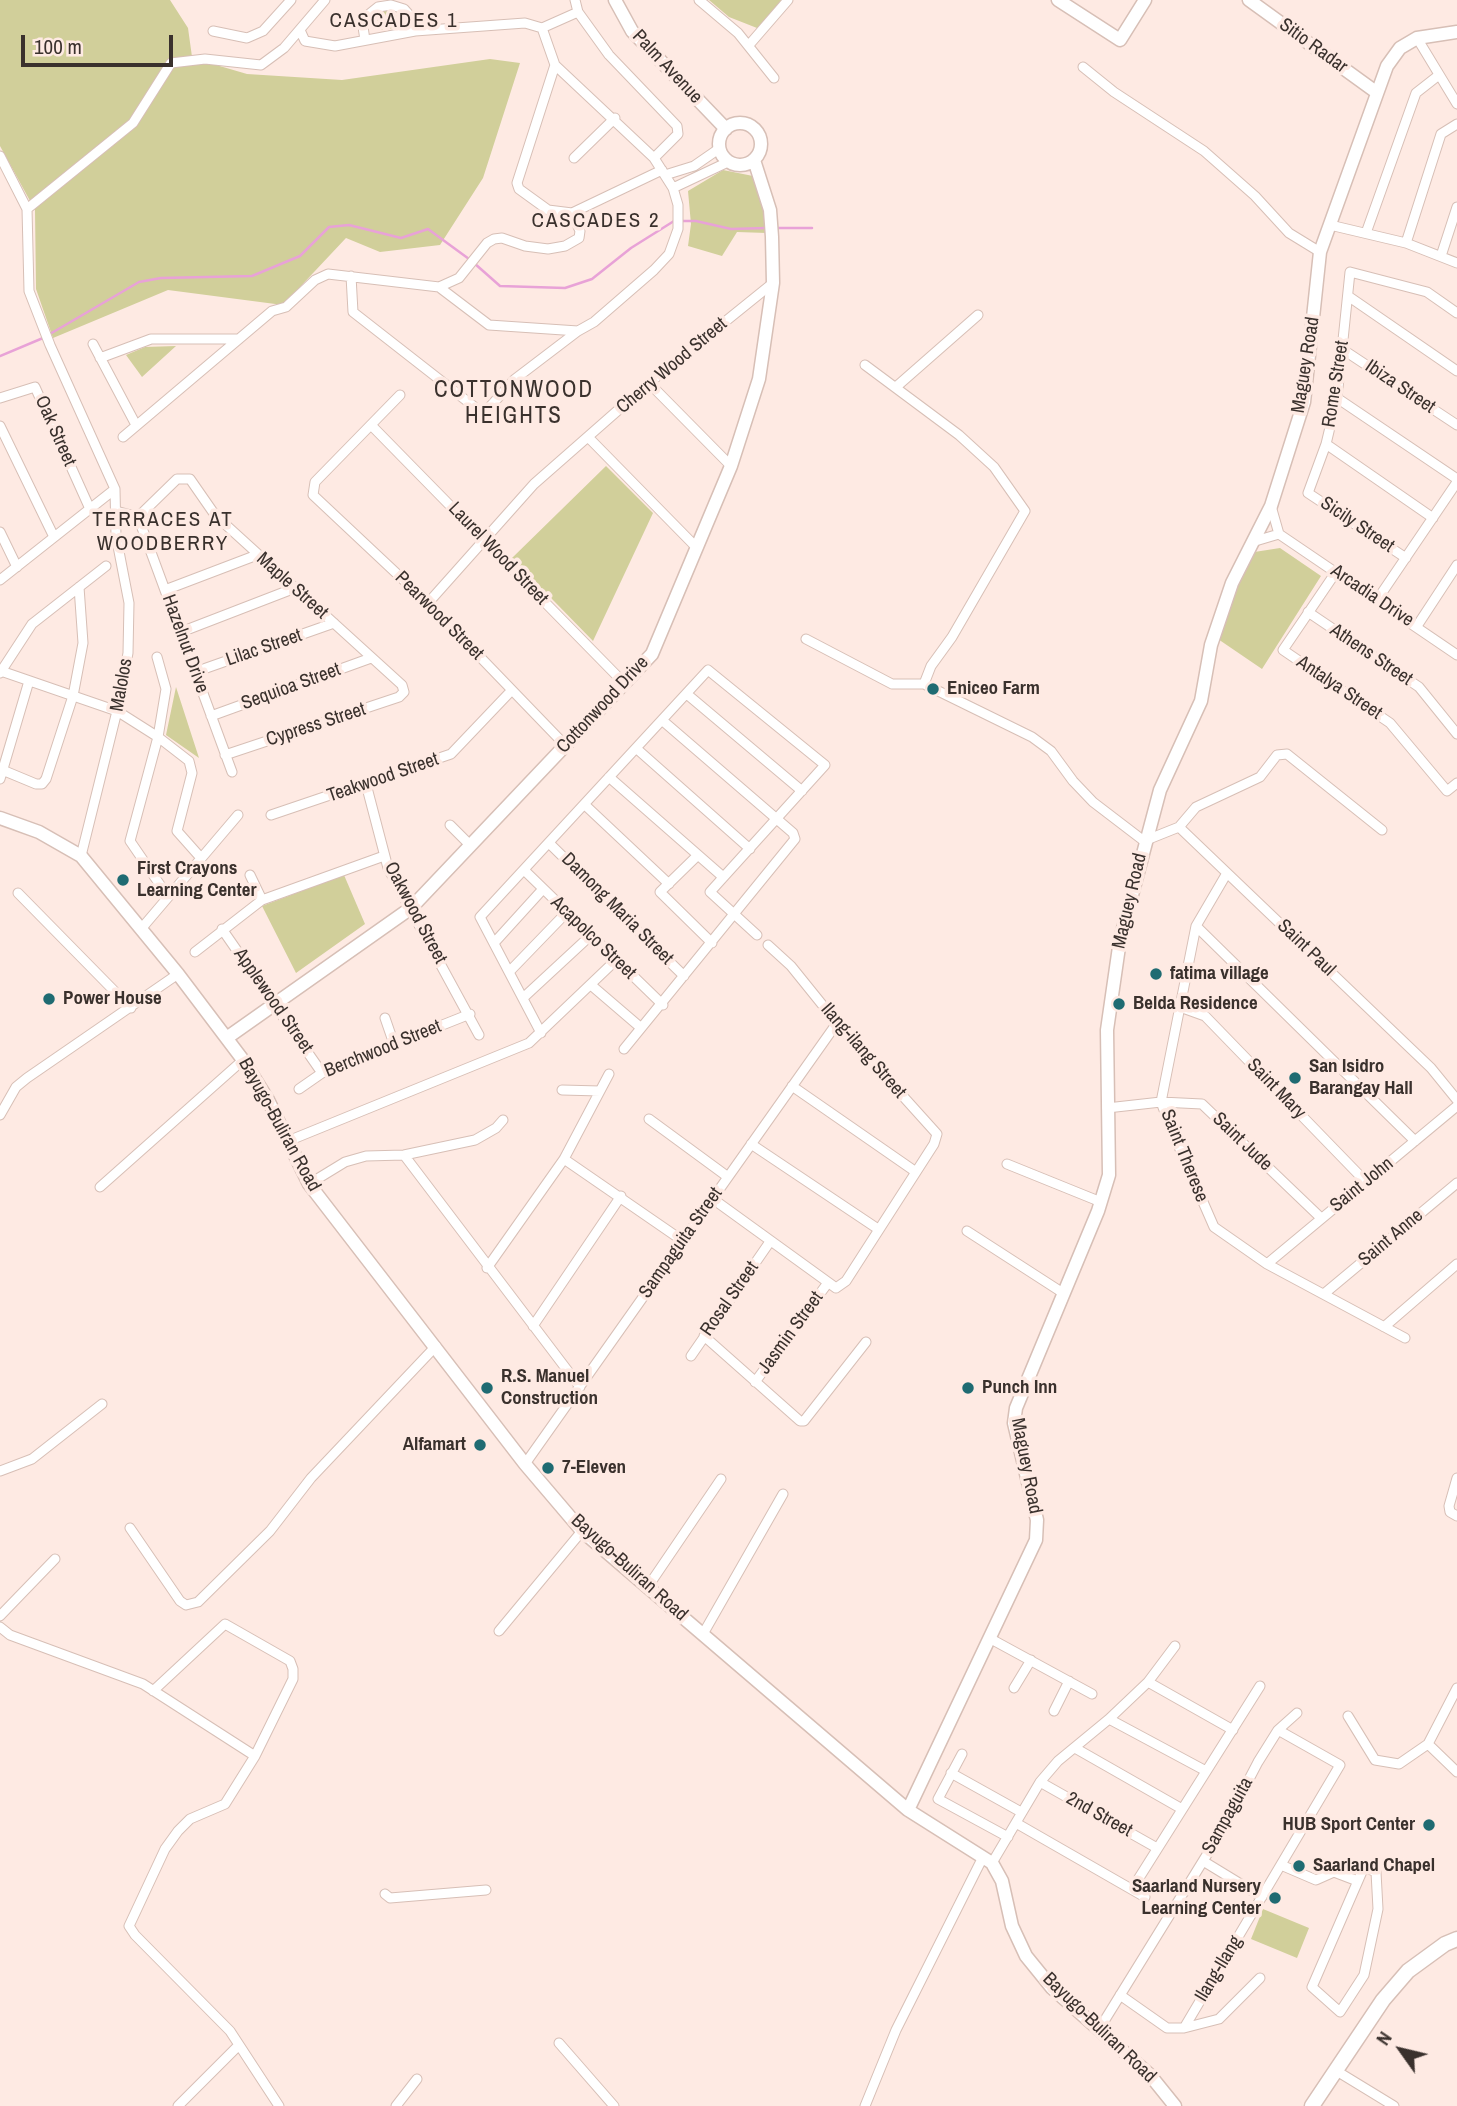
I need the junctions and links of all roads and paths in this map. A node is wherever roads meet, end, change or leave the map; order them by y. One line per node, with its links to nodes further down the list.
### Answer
1 (291, 0): 13 (street)
2 (325, 0): 12 (street)
3 (575, 0): 10 (street)
4 (615, 0): 27 (street, Palm Avenue)
5 (699, 0): 18 (street)
6 (788, 0): 18 (street)
7 (1145, 0): 9 (street)
8 (1249, 0): 23 (street, Sitio Radar)
9 (1062, 1)
10 (578, 12): 11 (street); 31 (street)
11 (542, 28): 14 (street); 19 (street)
12 (300, 30): 17 (street); 37 (street)
13 (213, 31)
14 (415, 31): 17 (street); 17 (street)
15 (1457, 32): 16 (street)
16 (1417, 38): 21 (street); 23 (street, Maguey Road)
17 (365, 40)
18 (749, 45): 22 (street)
19 (555, 65): 25 (street); 38 (street)
20 (1083, 67): 42 (street)
21 (1439, 75): 24 (street); 40 (street)
22 (774, 78)
23 (1376, 92): 39 (street, Maguey Road)
24 (1457, 104)
25 (615, 118): 30 (street); 31 (street)
26 (1457, 124): 41 (street)
27 (726, 129): 28 (street); 32 (street)
28 (720, 148): 33 (street); 34 (street)
29 (0, 156): 37 (street)
30 (575, 158)
31 (654, 158): 34 (street)
32 (754, 160): 33 (street); 46 (street, Cottonwood Drive)
33 (729, 162): 35 (street)
34 (664, 173): 35 (street); 38 (street)
35 (673, 188): 51 (street)
36 (1457, 207): 43 (street)
37 (27, 209): 72 (street)
38 (572, 213): 47 (street)
39 (1330, 225): 40 (street); 42 (street, Maguey Road)
40 (1366, 233): 41 (street)
41 (1406, 243): 43 (street)
42 (1320, 253): 74 (street, Maguey Road)
43 (1441, 256): 44 (street)
44 (1457, 263)
45 (351, 276): 47 (street); 51 (street); 52 (street)
46 (773, 283): 58 (street, Cherry Wood Street); 70 (street, Cottonwood Drive)
47 (439, 288): 51 (street)
48 (1348, 296): 49 (street, Rome Street); 54 (street, Rome Street); 57 (street)
49 (1457, 313)
50 (978, 315): 59 (street)
51 (578, 331)
52 (239, 339): 55 (street); 63 (street)
53 (93, 344): 55 (street)
54 (1342, 349): 62 (street, Rome Street); 64 (street, Ibiza Street)
55 (100, 358): 63 (street)
56 (865, 365): 59 (street)
57 (1457, 371)
58 (649, 383): 68 (street, Cherry Wood Street); 70 (street)
59 (896, 387): 109 (street)
60 (400, 395): 66 (street)
61 (0, 398): 75 (street, Oak Street)
62 (1337, 398): 69 (street, Rome Street); 71 (street)
63 (136, 425): 67 (street)
64 (1457, 425)
65 (0, 426): 81 (street)
66 (372, 426): 82 (street, Laurel Wood Street); 96 (street, Pearwood Street)
67 (123, 437)
68 (588, 437): 82 (street, Cherry Wood Street); 84 (street)
69 (1326, 444): 73 (street, Rome Street); 78 (street)
70 (731, 466): 84 (street, Cottonwood Drive)
71 (1457, 480): 78 (street)
72 (115, 489): 75 (street); 76 (street, Malolos)
73 (1308, 493): 86 (street, Sicily Street)
74 (1271, 506): 80 (street); 83 (street, Maguey Road)
75 (89, 509): 81 (street)
76 (116, 511): 77 (street); 114 (street, Malolos)
77 (138, 517): 85 (street, Maple Street); 94 (street, Hazelnut Drive)
78 (1433, 518): 86 (street)
79 (0, 532): 89 (street)
80 (1282, 536): 83 (street); 90 (street, Arcadia Drive)
81 (54, 537): 89 (street)
82 (484, 539): 96 (street, Cherry Wood Street); 108 (street, Laurel Wood Street)
83 (1252, 542): 136 (street, Maguey Road)
84 (697, 548): 108 (street, Cottonwood Drive)
85 (257, 555): 93 (street, Maple Street); 94 (street)
86 (1406, 558): 95 (street)
87 (1457, 565): 99 (street)
88 (106, 566): 92 (street)
89 (17, 567): 91 (street)
90 (1336, 572): 95 (street, Arcadia Drive); 97 (street, Antalya Street)
91 (0, 580)
92 (79, 587): 105 (street); 113 (street)
93 (295, 588): 98 (street, Maple Street); 100 (street)
94 (165, 590): 100 (street, Hazelnut Drive)
95 (1377, 600): 99 (street, Arcadia Drive)
96 (428, 603): 110 (street, Pearwood Street)
97 (1308, 612): 117 (street, Athens Street); 125 (street, Antalya Street)
98 (334, 623): 104 (street, Maple Street); 106 (street, Lilac Street)
99 (1417, 626): 102 (street, Arcadia Drive)
100 (181, 632): 106 (street, Hazelnut Drive)
101 (806, 639): 109 (street)
102 (1456, 651)
103 (157, 657): 118 (street)
104 (372, 658): 111 (street, Maple Street); 115 (street, Sequioa Street)
105 (0, 672): 107 (street)
106 (195, 672): 115 (street, Hazelnut Drive)
107 (29, 681): 113 (street); 123 (street)
108 (624, 683): 119 (street, Cottonwood Drive)
109 (924, 684): 136 (street)
110 (511, 691): 119 (street, Pearwood Street); 126 (street, Teakwood Street)
111 (404, 692): 121 (street, Cypress Street)
112 (688, 695): 116 (street); 127 (street); 127 (street)
113 (73, 696): 114 (street); 123 (street)
114 (117, 711): 118 (street); 141 (street, Malolos)
115 (211, 716): 121 (street, Hazelnut Drive)
116 (663, 721): 120 (street); 132 (street)
117 (1457, 734)
118 (158, 737): 143 (street); 151 (street)
119 (565, 745): 138 (street, Cottonwood Drive)
120 (637, 749): 124 (street); 139 (street)
121 (225, 755): 122 (street, Hazelnut Drive)
122 (232, 772)
123 (1, 773)
124 (609, 777): 128 (street); 140 (street)
125 (1457, 783)
126 (366, 784): 130 (street, Teakwood Street); 142 (street, Oakwood Street)
127 (802, 791): 132 (street)
128 (584, 805): 137 (street); 148 (street)
129 (238, 815): 143 (street)
130 (271, 815)
131 (0, 818): 141 (street, Bayugo-Buliran Road)
132 (776, 820): 139 (street); 155 (street)
133 (450, 825): 138 (street)
134 (1179, 827): 135 (street); 136 (street); 145 (street, Saint Paul)
135 (1382, 830)
136 (1144, 841): 194 (street, Maguey Road)
137 (549, 843): 144 (street); 168 (street, Damong Maria Street)
138 (470, 845): 153 (street, Cottonwood Drive)
139 (750, 849): 147 (street)
140 (698, 855): 147 (street); 148 (street)
141 (80, 856): 157 (street, Bayugo-Buliran Road)
142 (384, 856): 152 (street); 153 (street, Oakwood Street)
143 (201, 858): 151 (street)
144 (524, 870): 149 (street, Acapolco Street); 161 (street)
145 (1227, 873): 156 (street, Saint Therese); 191 (street, Saint Paul)
146 (250, 875): 152 (street)
147 (722, 876): 155 (street)
148 (669, 884): 162 (street)
149 (543, 889): 154 (street, Acapolco Street); 161 (street)
150 (18, 893): 174 (street)
151 (167, 895): 157 (street)
152 (262, 900): 158 (street)
153 (411, 908): 171 (street, Cottonwood Drive); 175 (street, Oakwood Street)
154 (567, 912): 160 (street, Acapolco Street); 166 (street)
155 (733, 912): 159 (street); 162 (street)
156 (1196, 926): 173 (street, Saint Therese); 199 (street)
157 (141, 929): 167 (street, Bayugo-Buliran Road)
158 (222, 929): 164 (street); 171 (street, Applewood Street)
159 (757, 935)
160 (590, 936): 165 (street, Acapolco Street); 170 (street)
161 (494, 943): 166 (street)
162 (712, 943): 168 (street)
163 (768, 945): 177 (street, Ilang-ilang Street)
164 (195, 952)
165 (615, 961): 169 (street); 172 (street, Acapolco Street)
166 (509, 972): 170 (street)
167 (178, 974): 174 (street); 181 (street, Bayugo-Buliran Road)
168 (684, 976): 172 (street)
169 (591, 985): 178 (street); 179 (street)
170 (523, 998): 179 (street)
171 (275, 1004): 181 (street, Cottonwood Drive); 185 (street, Applewood Street)
172 (663, 1004): 178 (street)
173 (1180, 1007): 192 (street, Saint Therese); 206 (street, Saint Mary)
174 (131, 1008): 195 (street)
175 (470, 1014): 180 (street, Oakwood Street); 182 (street, Berchwood Street)
176 (385, 1018): 182 (street)
177 (837, 1023): 187 (street, Sampaguita Street); 204 (street, Ilang-ilang Street)
178 (640, 1027): 183 (street)
179 (541, 1033): 198 (street)
180 (479, 1035)
181 (228, 1037): 184 (street, Bayugo-Buliran Road)
182 (394, 1044): 185 (street, Berchwood Street)
183 (624, 1049)
184 (243, 1060): 198 (street, Bayugo-Buliran Road); 209 (street)
185 (323, 1073): 188 (street, Berchwood Street)
186 (609, 1073): 190 (street)
187 (792, 1086): 200 (street, Sampaguita Street); 204 (street)
188 (299, 1089)
189 (562, 1090): 190 (street)
190 (600, 1091): 202 (street)
191 (1457, 1100)
192 (1161, 1102): 194 (street, Saint Jude); 213 (street, Saint Jude); 218 (street, Saint Therese)
193 (1457, 1106): 199 (street, Saint John)
194 (1107, 1108): 212 (street, Maguey Road)
195 (0, 1115)
196 (649, 1119): 205 (street)
197 (503, 1120): 201 (street)
198 (288, 1141): 208 (street, Bayugo-Buliran Road)
199 (1415, 1141): 206 (street, Saint John)
200 (751, 1144): 205 (street, Sampaguita Street); 214 (street)
201 (404, 1155): 208 (street); 220 (street)
202 (564, 1159): 210 (street); 220 (street)
203 (1007, 1164): 212 (street)
204 (916, 1172): 214 (street)
205 (728, 1177): 211 (street, Sampaguita Street)
206 (1366, 1182): 213 (street, Saint John)
207 (1457, 1183): 223 (street, Saint Anne)
208 (309, 1184): 229 (street, Bayugo-Buliran Road)
209 (100, 1187)
210 (621, 1196): 216 (street); 224 (street)
211 (713, 1199): 216 (street, Sampaguita Street); 217 (street)
212 (1101, 1202): 222 (street, Maguey Road)
213 (1321, 1218): 218 (street, Saint John)
214 (878, 1229): 221 (street)
215 (967, 1231): 222 (street)
216 (683, 1241): 232 (street, Sampaguita Street)
217 (769, 1242): 221 (street); 226 (street, Rosal Street)
218 (1267, 1264): 223 (street, Saint Therese)
219 (1457, 1264): 225 (street)
220 (487, 1268): 224 (street)
221 (827, 1284): 231 (street, Jasmin Street)
222 (1063, 1293): 248 (street, Maguey Road)
223 (1325, 1293): 225 (street, Saint Therese)
224 (533, 1326): 232 (street)
225 (1384, 1327): 227 (street, Saint Therese)
226 (704, 1336): 230 (street, Rosal Street); 231 (street)
227 (1405, 1338)
228 (866, 1342): 231 (street)
229 (436, 1346): 234 (street, Bayugo-Buliran Road); 240 (street)
230 (691, 1356)
231 (755, 1382)
232 (580, 1387): 234 (street, Sampaguita Street)
233 (102, 1404): 235 (street)
234 (526, 1464): 241 (street, Bayugo-Buliran Road)
235 (0, 1471)
236 (1457, 1478): 239 (street)
237 (721, 1479): 243 (street)
238 (783, 1494): 247 (street)
239 (1457, 1516)
240 (130, 1528)
241 (582, 1531): 243 (street, Bayugo-Buliran Road); 246 (street)
242 (55, 1559): 244 (street)
243 (647, 1588): 247 (street, Bayugo-Buliran Road)
244 (0, 1616)
245 (0, 1627): 256 (street)
246 (499, 1631)
247 (703, 1634): 273 (street, Bayugo-Buliran Road)
248 (991, 1639): 250 (street); 273 (street, Maguey Road)
249 (1175, 1646): 252 (street)
250 (1031, 1660): 251 (street); 254 (street)
251 (1069, 1681): 257 (street); 258 (street)
252 (1148, 1682): 261 (street); 262 (street)
253 (1260, 1686): 262 (street)
254 (1014, 1688)
255 (1457, 1688): 264 (street)
256 (153, 1691): 267 (street); 267 (street)
257 (1092, 1694)
258 (1054, 1711)
259 (1297, 1713): 263 (street, Sampaguita)
260 (1348, 1716): 264 (street)
261 (1109, 1719): 265 (street); 268 (street)
262 (1233, 1730): 268 (street)
263 (1278, 1730): 279 (street, Sampaguita); 280 (street, Ilang-Ilang)
264 (1428, 1744): 269 (street)
265 (1075, 1748): 271 (street); 272 (street)
266 (962, 1754): 270 (street)
267 (255, 1756): 293 (street)
268 (1206, 1771): 272 (street)
269 (1457, 1772)
270 (951, 1773): 274 (street); 276 (street)
271 (1040, 1782): 274 (street); 277 (street, 2nd Street)
272 (1182, 1809): 277 (street)
273 (908, 1810): 278 (street, Bayugo-Buliran Road)
274 (1021, 1812): 275 (street)
275 (1016, 1823): 276 (street); 282 (street)
276 (1008, 1837): 278 (street)
277 (1157, 1848): 282 (street)
278 (988, 1860): 291 (street, Bayugo-Buliran Road); 301 (street)
279 (1203, 1861): 286 (street); 289 (street, Sampaguita)
280 (1281, 1865): 281 (street); 286 (street, Ilang-Ilang)
281 (1355, 1880): 281 (street)
282 (1132, 1889): 285 (street)
283 (486, 1890): 284 (street)
284 (385, 1894)
285 (1145, 1897)
286 (1262, 1897): 290 (street, Ilang-Ilang)
287 (1457, 1940): 294 (main road)
288 (1260, 1978): 290 (street)
289 (1120, 1995): 290 (street); 291 (street, Sampaguita)
290 (1184, 2028)
291 (1098, 2031): 302 (street, Bayugo-Buliran Road)
292 (559, 2043): 300 (street)
293 (238, 2046): 297 (street); 298 (street)
294 (1335, 2070): 296 (street); 303 (main road)
295 (417, 2079): 299 (street)
296 (1377, 2102): 304 (street)
297 (178, 2106)
298 (279, 2106)
299 (396, 2106)
300 (614, 2106)
301 (865, 2106)
302 (1175, 2106)
303 (1312, 2106)
304 (1394, 2106)

